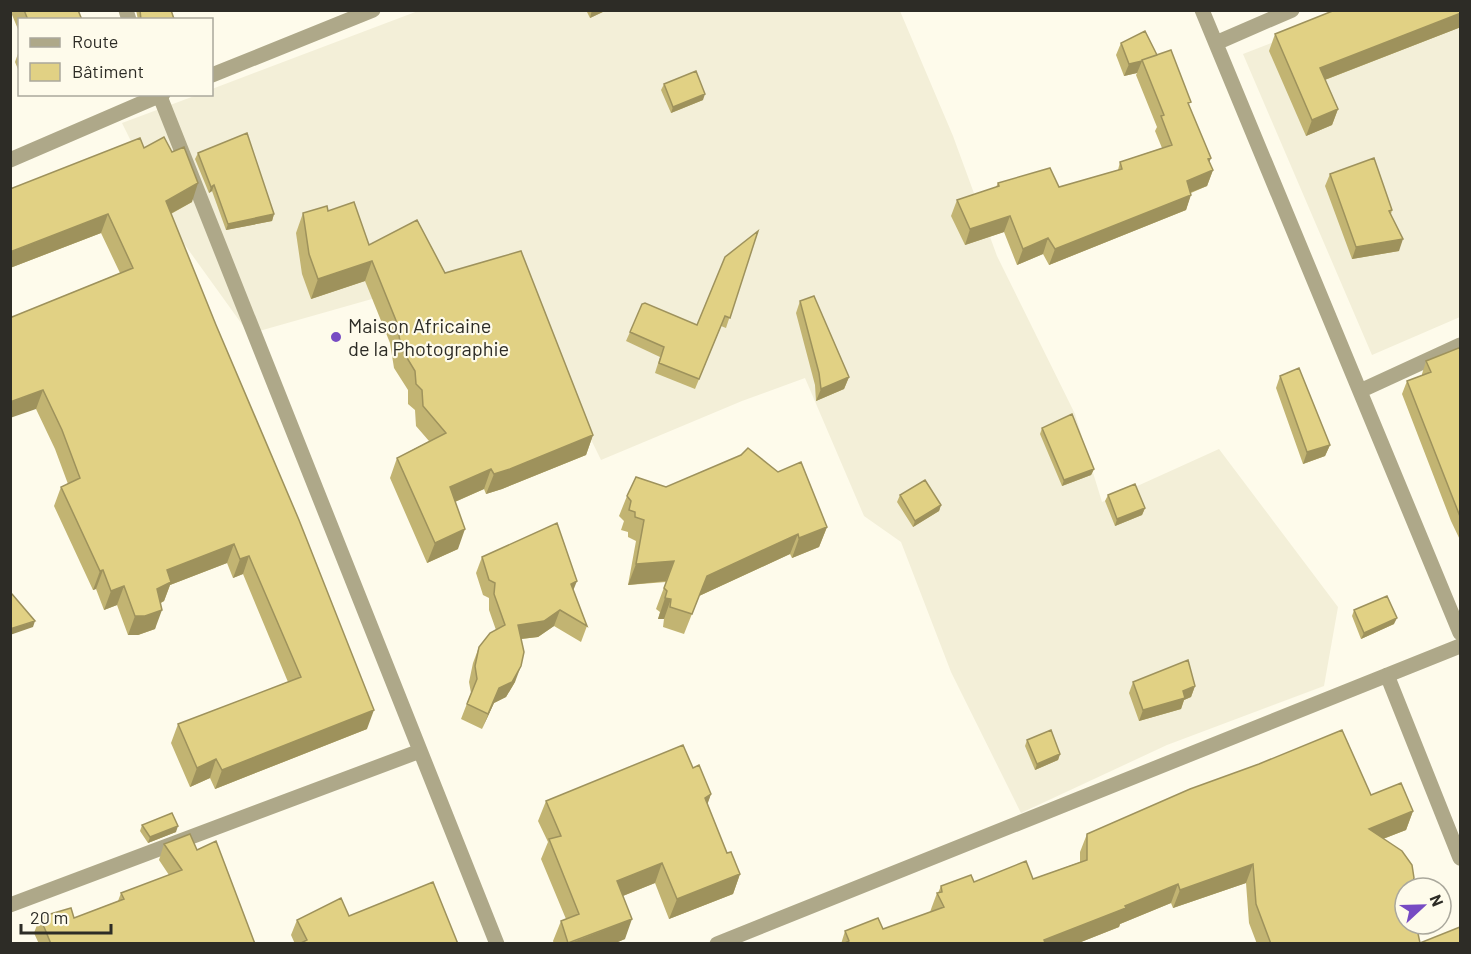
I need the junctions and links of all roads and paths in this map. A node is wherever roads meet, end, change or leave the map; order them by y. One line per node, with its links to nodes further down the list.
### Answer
1 (373, 10): 5 (street)
2 (1202, 10): 4 (street)
3 (1292, 10): 4 (street)
4 (1216, 43): 10 (street)
5 (213, 75)
6 (158, 96): 8 (street)
7 (160, 96): 14 (street)
8 (10, 160)
9 (1461, 345): 10 (street)
10 (1360, 392): 11 (street)
11 (1461, 633)
12 (1461, 646): 13 (street)
13 (1387, 675): 15 (street); 18 (street)
14 (420, 751): 16 (street); 17 (street)
15 (1461, 858)
16 (10, 905)
17 (497, 944)
18 (717, 944)

